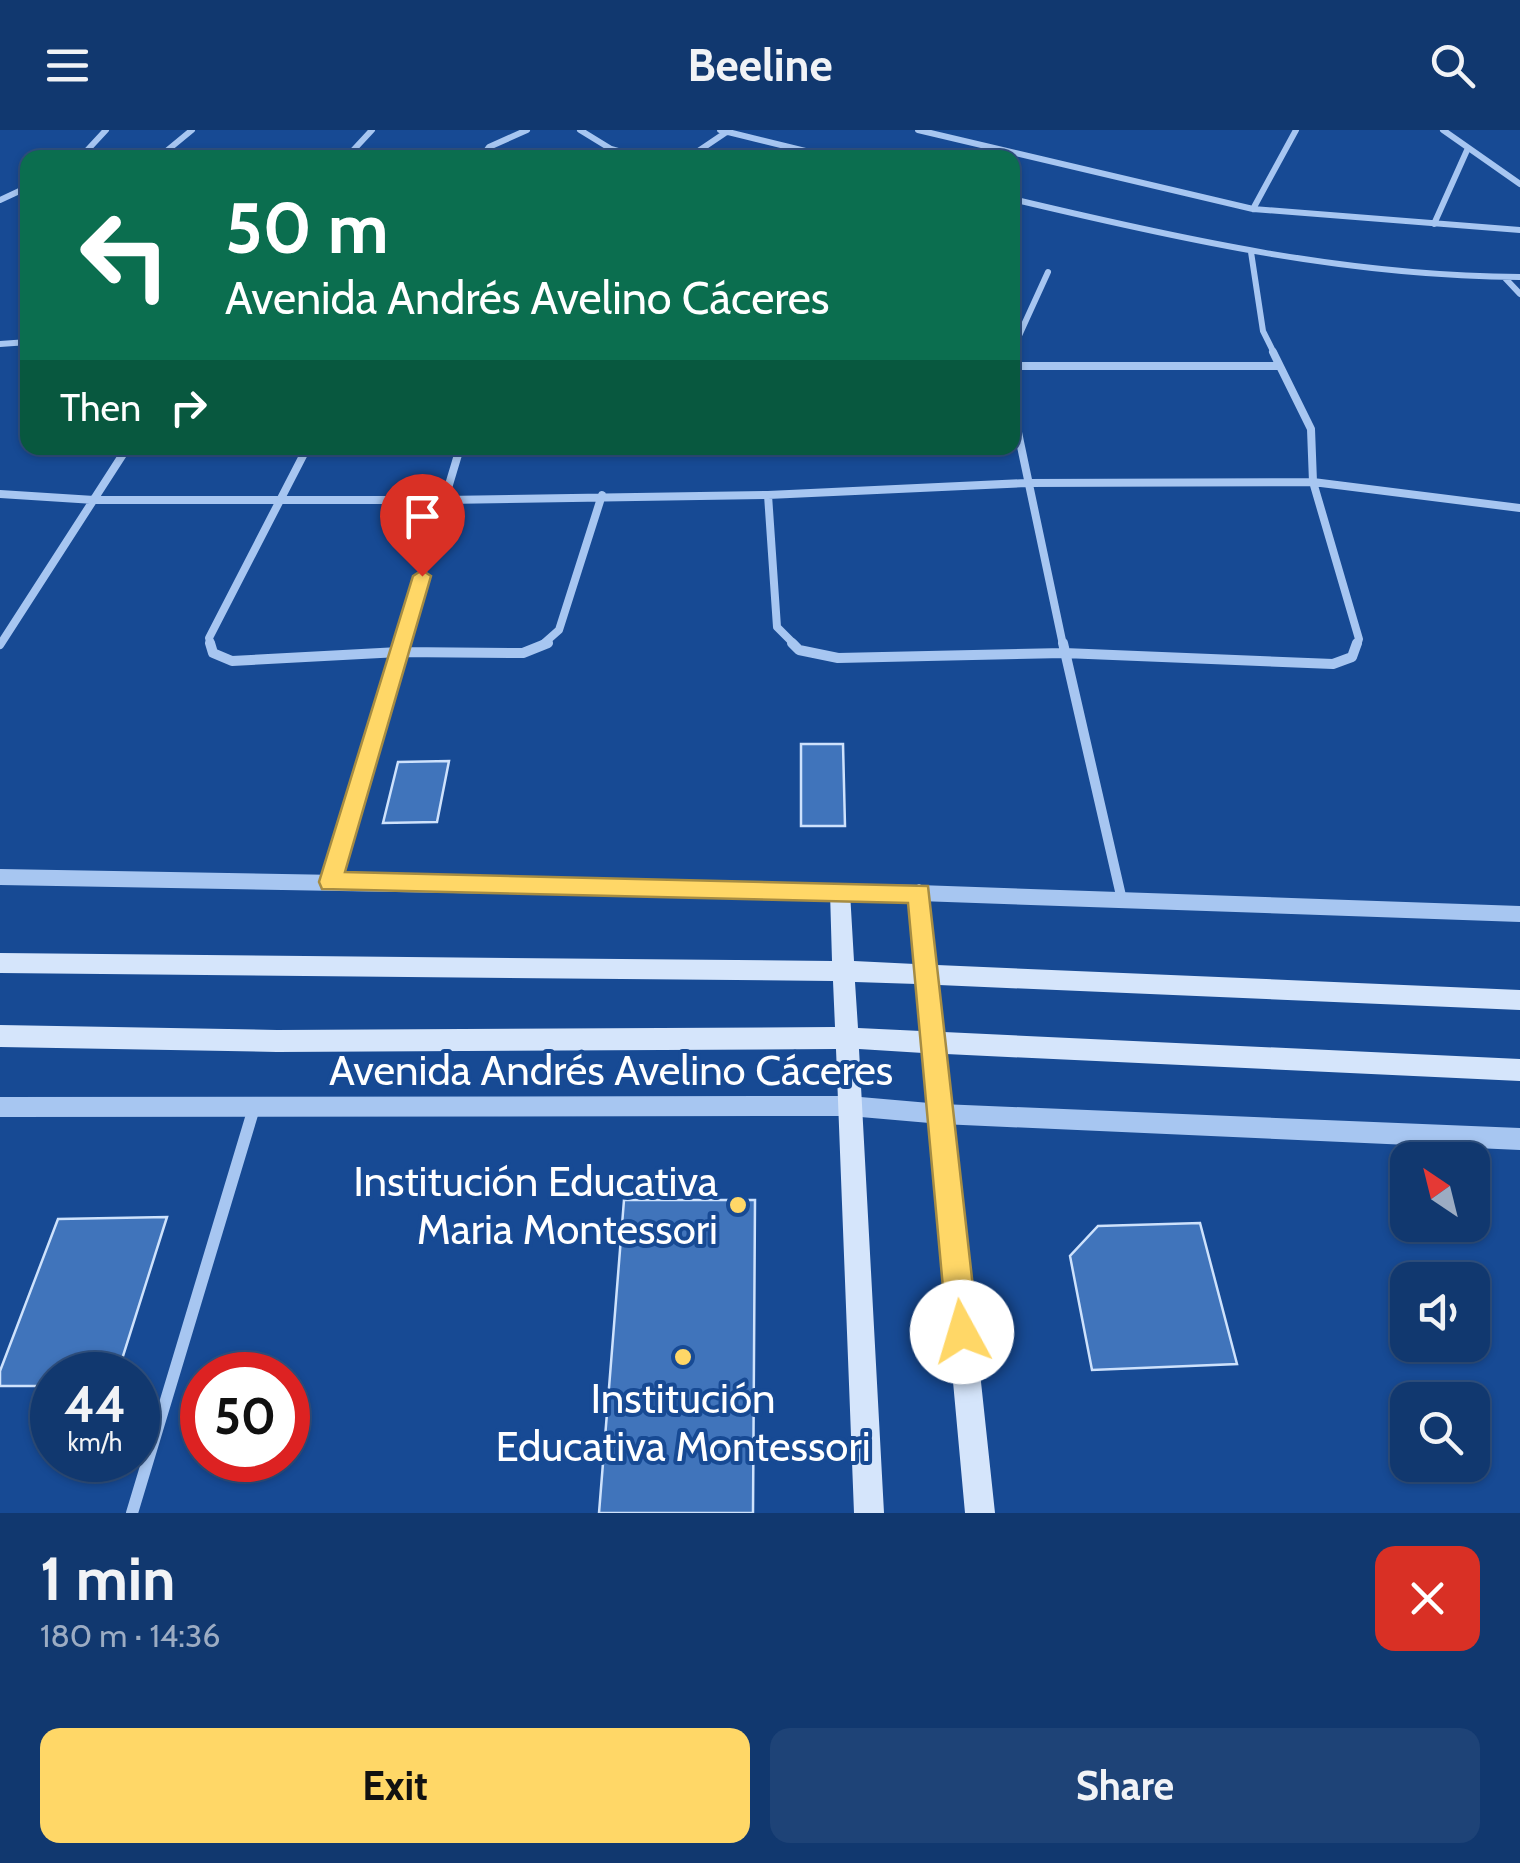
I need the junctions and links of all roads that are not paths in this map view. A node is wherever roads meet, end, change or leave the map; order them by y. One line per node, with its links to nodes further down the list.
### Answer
1 (106, 130): 11 (street)
2 (192, 130): 12 (street)
3 (372, 130): 13 (street)
4 (527, 130): 14 (street)
5 (580, 130): 15 (street)
6 (918, 130): 18 (street)
7 (1296, 130): 22 (street)
8 (1443, 130): 10 (street)
9 (725, 131): 16 (street); 17 (street)
10 (1468, 148): 20 (street); 23 (street)
11 (87, 150)
12 (168, 150)
13 (353, 150)
14 (487, 150)
15 (612, 150)
16 (699, 150)
17 (802, 150)
18 (1004, 150)
19 (1020, 154): 22 (street)
20 (1520, 184)
21 (1020, 201): 25 (street)
22 (1254, 209): 23 (street)
23 (1434, 224): 24 (street)
24 (1520, 231)
25 (1251, 252): 27 (street); 32 (street)
26 (1048, 272): 30 (street)
27 (1505, 278): 28 (street); 29 (street)
28 (1520, 278)
29 (1520, 294)
30 (1020, 334)
31 (1020, 366): 32 (street)
32 (1278, 366): 37 (street)
33 (1020, 449): 38 (street)
34 (123, 455): 43 (street)
35 (303, 455): 42 (street)
36 (458, 455): 44 (street)
37 (1313, 482): 38 (street); 45 (street); 48 (street)
38 (1026, 483): 41 (street); 48 (street)
39 (0, 494): 43 (street)
40 (602, 495): 41 (street); 44 (street); 47 (street)
41 (768, 495): 48 (street)
42 (282, 497): 43 (street); 44 (street); 47 (street)
43 (94, 500): 46 (street)
44 (445, 500): 47 (street)
45 (1520, 508)
46 (0, 643)
47 (400, 652): 50 (street)
48 (1064, 653): 53 (street)
49 (0, 877): 50 (street)
50 (331, 882): 51 (street)
51 (840, 892): 52 (street); 56 (main road)
52 (919, 893): 53 (street); 57 (main road)
53 (1122, 900): 54 (street)
54 (1520, 914)
55 (0, 962): 56 (main road)
56 (843, 971): 57 (main road); 60 (main road)
57 (927, 976): 58 (main road); 61 (main road)
58 (1520, 1000)
59 (0, 1036): 60 (main road, Avenida Andrés Avelino Cáceres)
60 (847, 1038): 61 (main road, Avenida Andrés Avelino Cáceres); 63 (main road)
61 (934, 1042): 62 (main road, Avenida Andrés Avelino Cáceres); 66 (main road)
62 (1520, 1070)
63 (849, 1106): 65 (street, Avenida Andrés Avelino Cáceres); 66 (street, Avenida Andrés Avelino Cáceres); 69 (main road)
64 (0, 1108): 65 (street, Avenida Andrés Avelino Cáceres)
65 (254, 1108): 68 (street)
66 (941, 1114): 67 (street, Avenida Andrés Avelino Cáceres); 70 (main road)
67 (1520, 1139)
68 (132, 1513)
69 (869, 1513)
70 (980, 1513)

